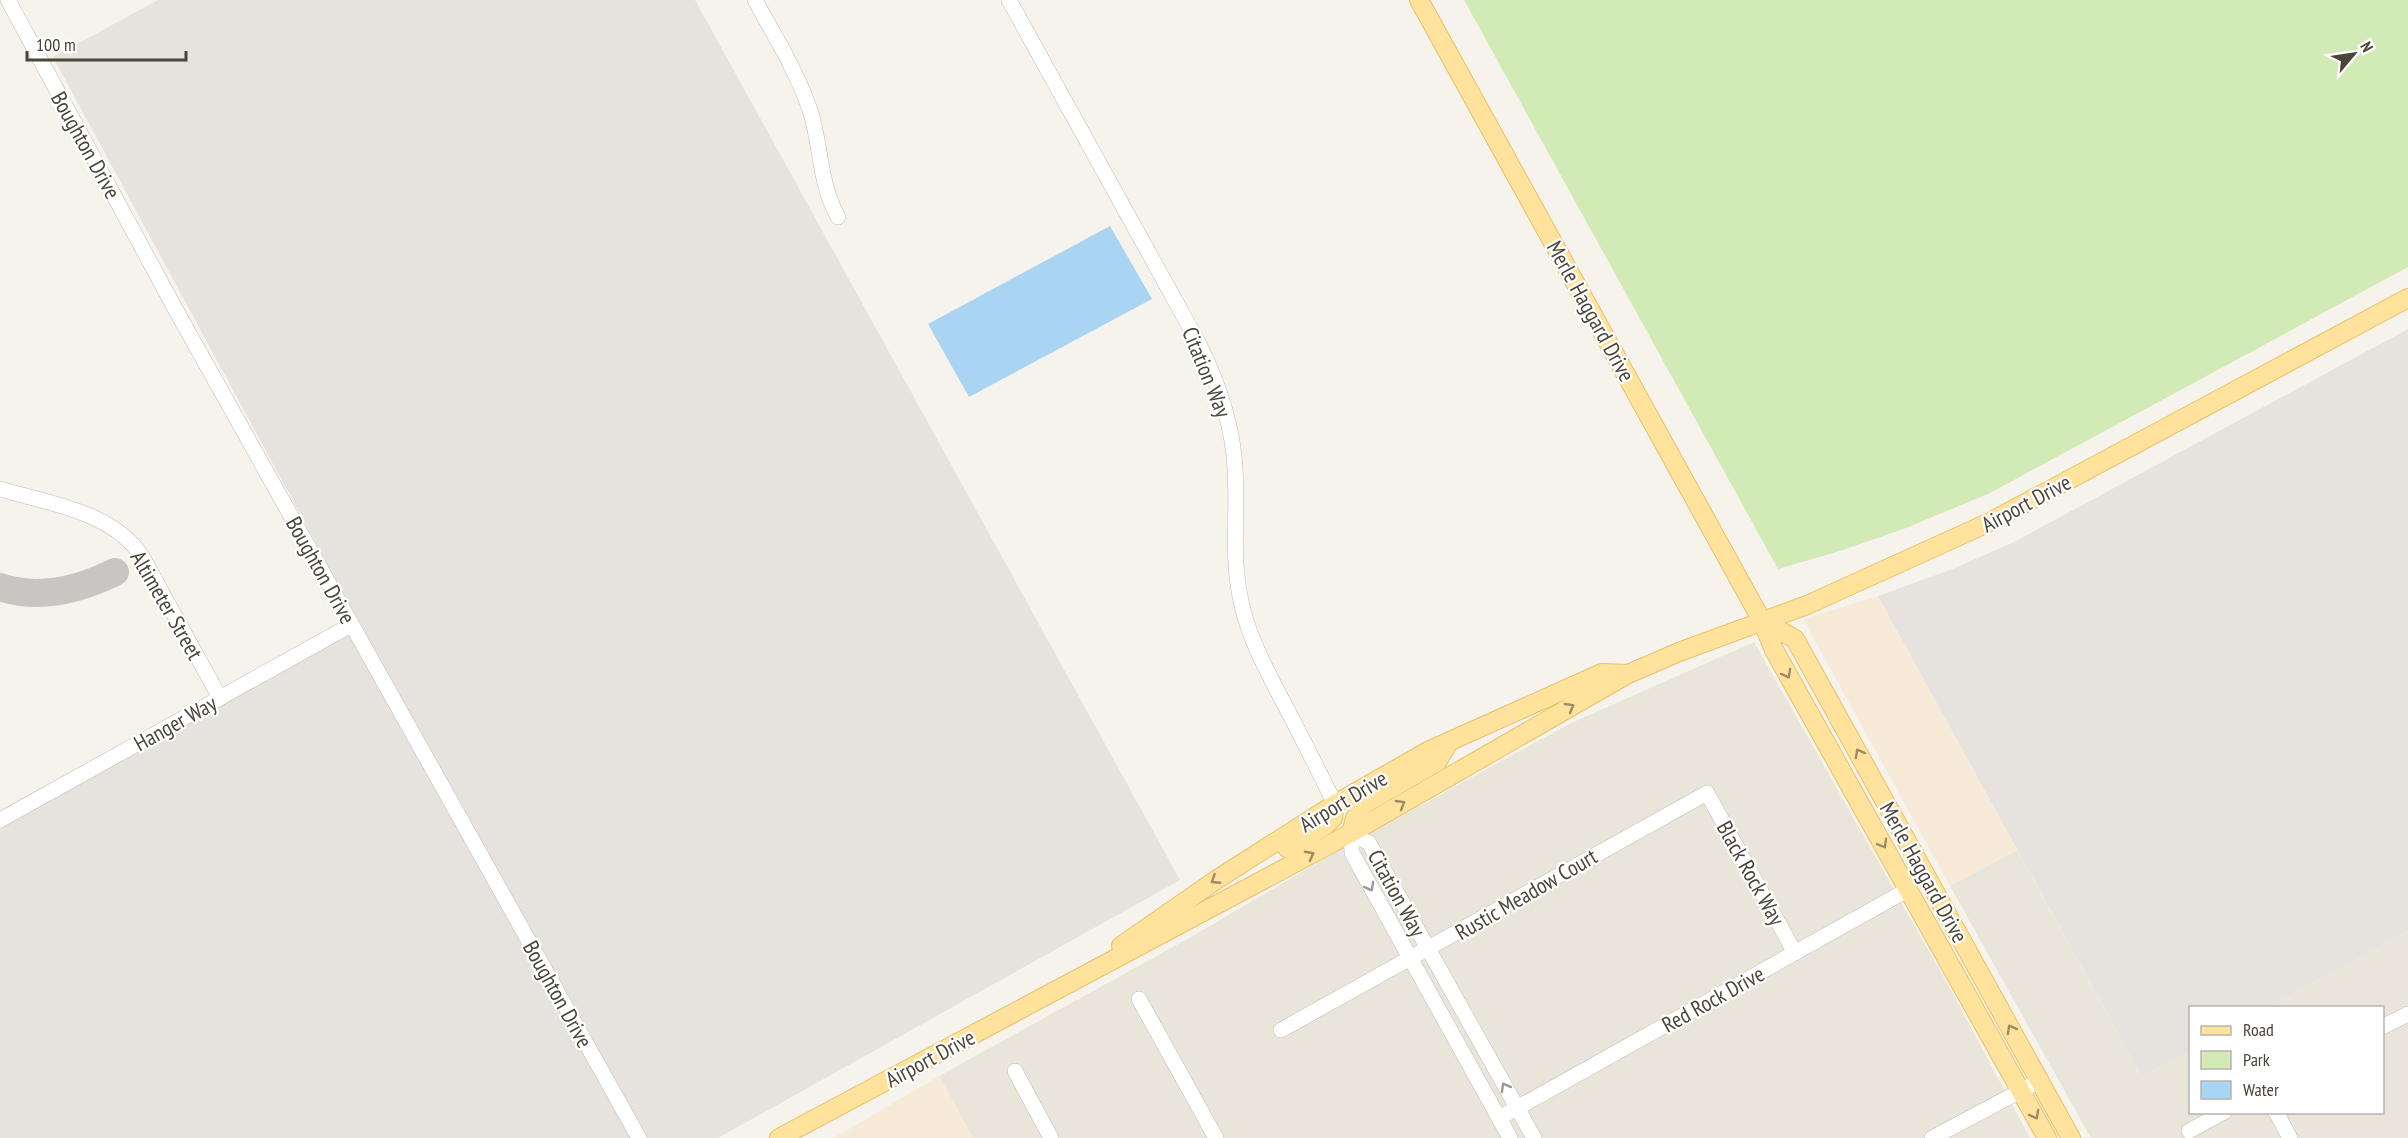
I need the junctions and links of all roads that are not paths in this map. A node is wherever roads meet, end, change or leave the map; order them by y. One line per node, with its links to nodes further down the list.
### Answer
1 (8, 0): 9 (street, Boughton Drive)
2 (755, 0): 5 (street)
3 (1009, 0): 14 (street, Citation Way)
4 (1419, 0): 8 (main road, Merle Haggard Drive)
5 (838, 217)
6 (2408, 298): 8 (main road, Airport Drive)
7 (0, 489): 11 (street, Altimeter Street)
8 (1762, 621): 10 (main road, Airport Drive); 17 (main road, Merle Haggard Drive, one-way to 17); 28 (main road, Merle Haggard Drive, one-way to 8)
9 (351, 625): 11 (street, Hanger Way); 35 (street, Boughton Drive)
10 (1628, 674): 12 (main road, Airport Drive); 16 (main road, Airport Drive, one-way to 10)
11 (220, 698): 15 (street, Hanger Way)
12 (1449, 742): 14 (main road, Airport Drive); 16 (main road)
13 (1707, 793): 19 (street, Rustic Meadow Court); 20 (street, Black Rock Way)
14 (1335, 804): 18 (main road); 22 (main road, Airport Drive, one-way to 22)
15 (0, 820)
16 (1351, 833): 18 (main road, Airport Drive, one-way to 16); 19 (street, Citation Way); 21 (street, Citation Way, one-way to 21)
17 (1909, 889): 20 (street, Red Rock Drive); 29 (main road, Merle Haggard Drive)
18 (1231, 897): 22 (main road, Airport Drive)
19 (1429, 949): 21 (street, Rustic Meadow Court); 30 (street, Citation Way, one-way to 19)
20 (1795, 953): 30 (street, Red Rock Drive)
21 (1410, 959): 26 (street, Rustic Meadow Court); 33 (street, Citation Way)
22 (1081, 977): 36 (main road, Airport Drive)
23 (1139, 999): 38 (street)
24 (2408, 1014): 25 (street)
25 (2384, 1026)
26 (1281, 1030)
27 (1015, 1071): 37 (street)
28 (2039, 1081): 29 (street); 43 (main road, Merle Haggard Drive)
29 (2021, 1090): 41 (street); 42 (main road, Merle Haggard Drive, one-way to 42)
30 (1517, 1108): 33 (street, Red Rock Drive); 40 (street, Citation Way)
31 (2222, 1114): 34 (street)
32 (2277, 1114): 44 (street)
33 (1499, 1118): 39 (street, Citation Way)
34 (2189, 1131)
35 (639, 1138)
36 (779, 1138)
37 (1051, 1138)
38 (1216, 1138)
39 (1510, 1138)
40 (1534, 1138)
41 (1932, 1138)
42 (2047, 1138)
43 (2071, 1138)
44 (2290, 1138)

